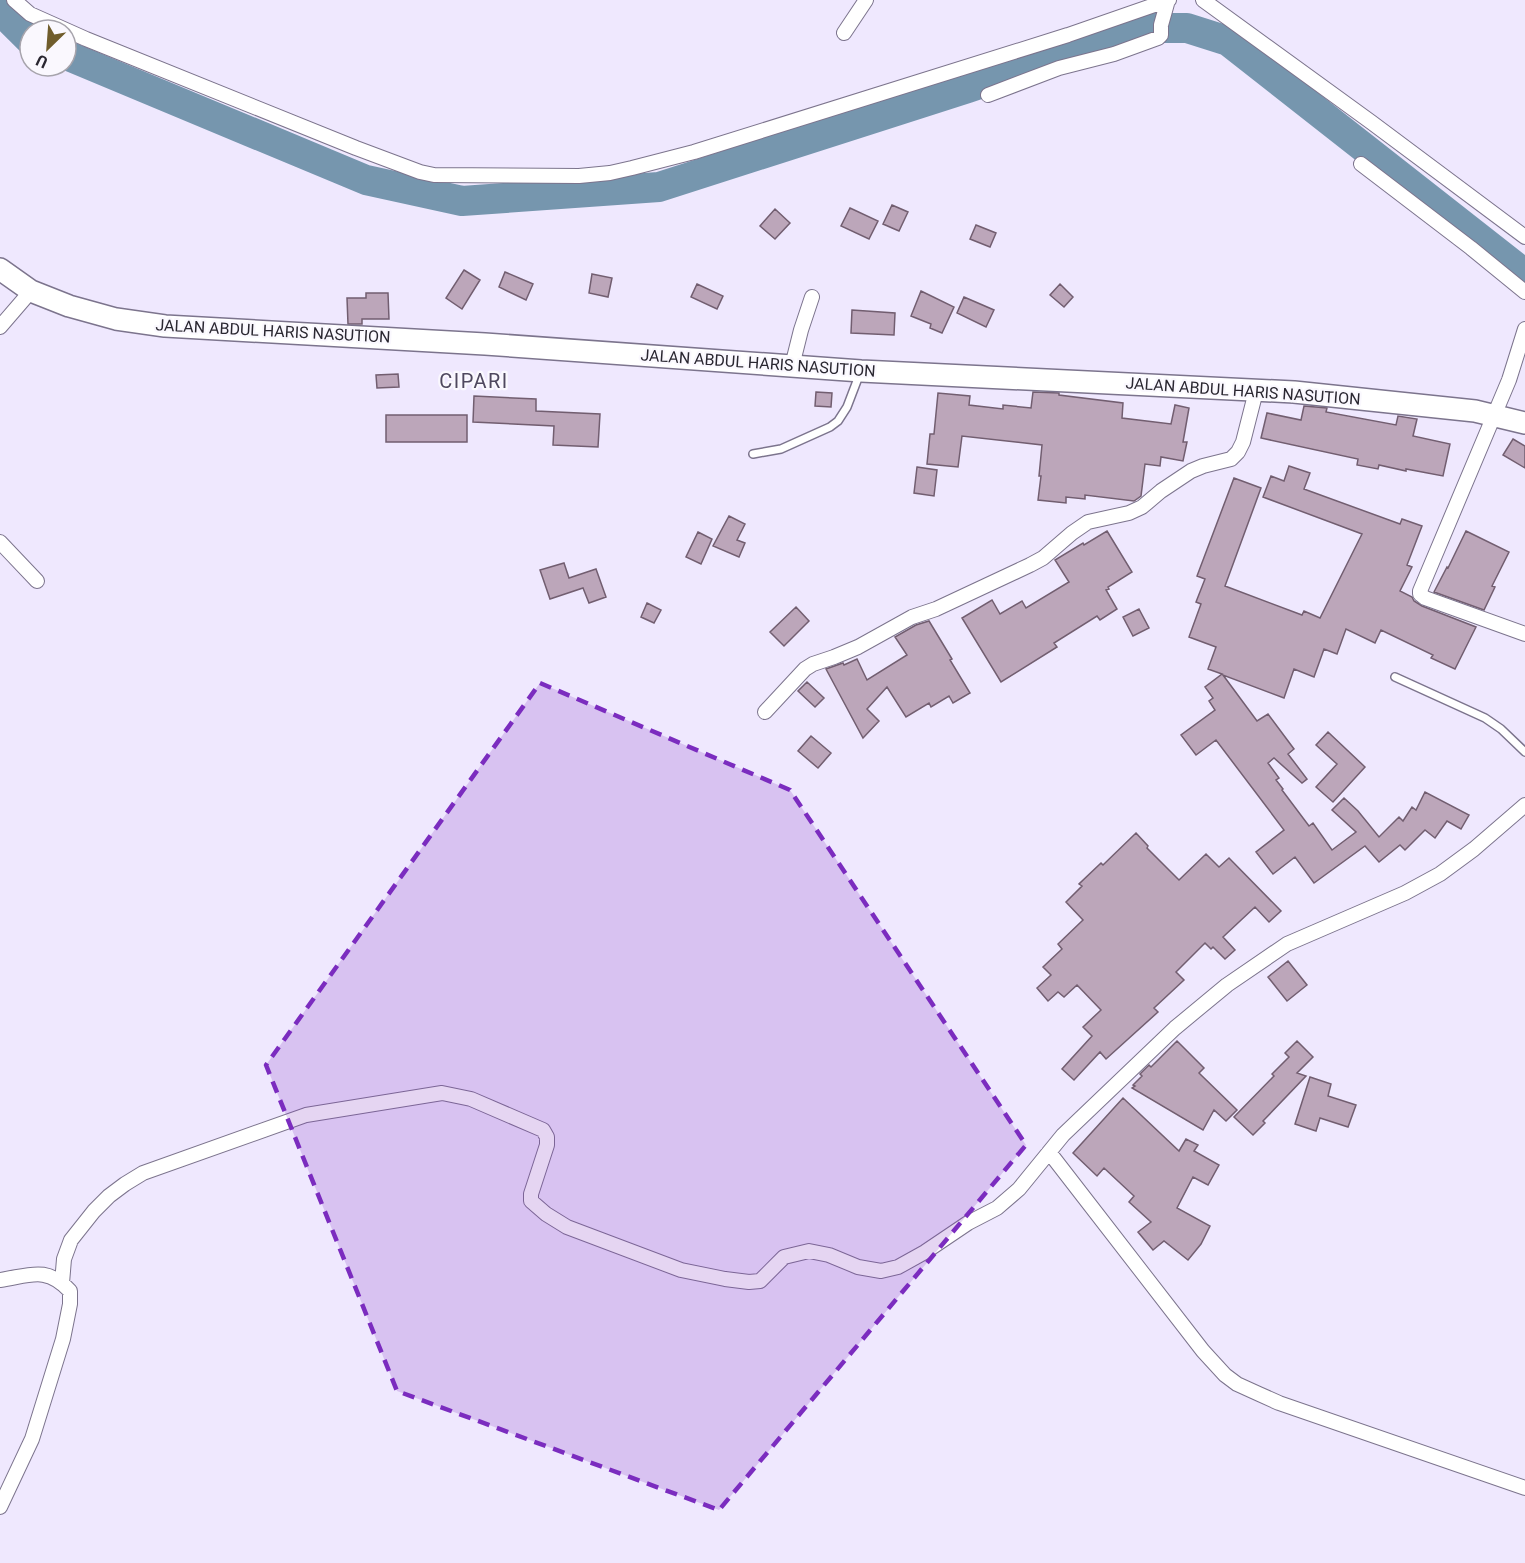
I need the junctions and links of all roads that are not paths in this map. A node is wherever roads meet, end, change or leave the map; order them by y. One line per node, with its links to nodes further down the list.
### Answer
1 (14, 0): 3 (street)
2 (866, 0): 5 (street)
3 (1169, 0): 6 (street)
4 (1203, 0): 8 (street)
5 (844, 33)
6 (988, 95)
7 (1361, 164): 11 (street)
8 (1525, 237)
9 (0, 269): 10 (main road, JALAN ABDUL HARIS NASUTION)
10 (32, 291): 13 (street); 15 (main road, JALAN ABDUL HARIS NASUTION)
11 (1525, 292)
12 (812, 297): 15 (street)
13 (0, 327)
14 (1525, 329): 18 (street)
15 (792, 366): 16 (main road, JALAN ABDUL HARIS NASUTION)
16 (861, 371): 17 (main road, JALAN ABDUL HARIS NASUTION); 20 (lane)
17 (1256, 391): 18 (main road, JALAN ABDUL HARIS NASUTION); 25 (street)
18 (1494, 416): 19 (main road, JALAN ABDUL HARIS NASUTION); 23 (street)
19 (1525, 423)
20 (753, 454)
21 (0, 542): 22 (street)
22 (37, 581)
23 (1525, 634)
24 (1395, 677): 26 (lane)
25 (765, 712)
26 (1525, 752)
27 (1525, 805): 28 (street)
28 (1049, 1152): 30 (street); 31 (street)
29 (0, 1281): 30 (street)
30 (62, 1283): 32 (street)
31 (1525, 1488)
32 (0, 1507)

